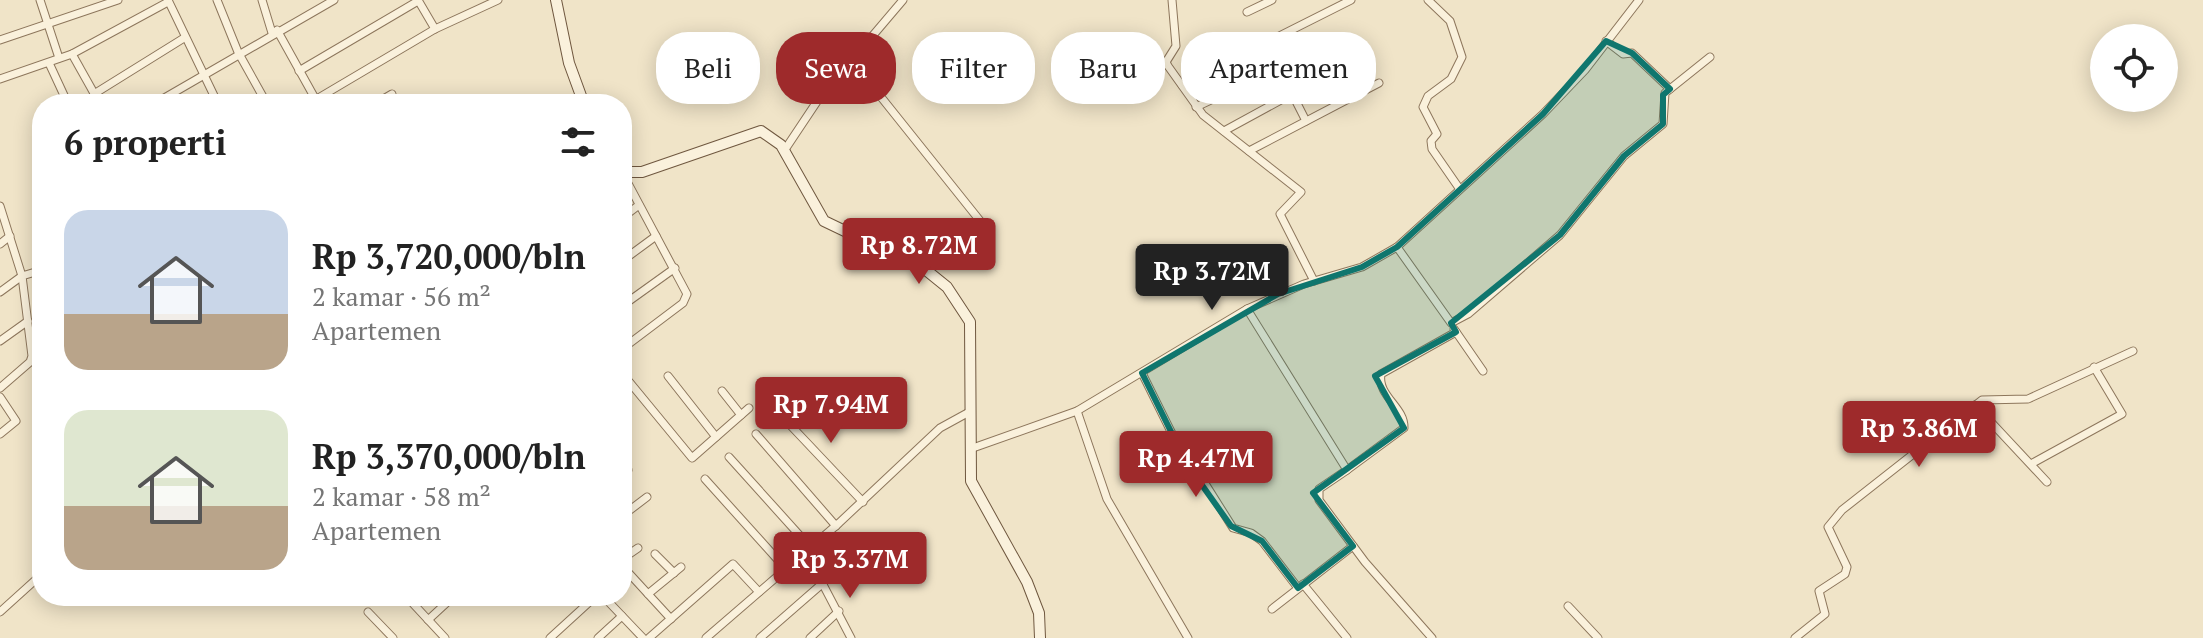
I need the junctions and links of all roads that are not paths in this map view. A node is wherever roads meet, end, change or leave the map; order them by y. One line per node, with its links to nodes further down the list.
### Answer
1 (40, 0): 17 (street)
2 (118, 0): 17 (street)
3 (217, 0): 25 (street)
4 (262, 0): 19 (street)
5 (334, 0): 19 (street)
6 (418, 0): 18 (street); 30 (street)
7 (498, 0): 18 (street)
8 (556, 0): 43 (street)
9 (903, 0): 20 (street)
10 (1172, 0): 34 (street)
11 (1272, 0): 16 (street)
12 (1351, 0): 21 (street)
13 (1428, 0): 56 (street)
14 (1639, 0): 24 (street)
15 (168, 1): 22 (street); 26 (street)
16 (1247, 12)
17 (49, 24): 23 (street); 28 (street)
18 (435, 29): 42 (street)
19 (274, 32): 25 (street); 30 (street)
20 (877, 32)
21 (1283, 32)
22 (184, 38): 31 (street); 37 (street)
23 (0, 40)
24 (1606, 41): 35 (street); 56 (street)
25 (238, 52): 31 (street); 40 (street)
26 (72, 54): 28 (street); 37 (street)
27 (1710, 57): 35 (street)
28 (59, 58): 29 (street)
29 (49, 63): 32 (street); 36 (street)
30 (299, 71): 41 (street)
31 (201, 75): 38 (street); 39 (street)
32 (0, 79)
33 (1379, 83): 51 (street)
34 (1181, 84)
35 (1670, 89): 75 (street)
36 (63, 94)
37 (94, 94)
38 (170, 94)
39 (212, 94)
40 (261, 94)
41 (312, 94)
42 (329, 94)
43 (580, 94)
44 (815, 104): 53 (street)
45 (887, 104): 61 (street)
46 (1194, 104): 50 (street)
47 (1202, 104): 50 (street)
48 (1274, 104): 52 (street)
49 (1297, 104): 51 (street)
50 (1196, 107): 52 (street)
51 (1306, 121): 54 (street)
52 (1224, 131): 54 (street)
53 (784, 151): 55 (street); 91 (street)
54 (1249, 151): 70 (street)
55 (632, 171)
56 (1459, 188): 65 (street)
57 (632, 191): 58 (street)
58 (639, 205): 60 (street); 63 (street)
59 (0, 206): 62 (street)
60 (632, 210)
61 (989, 232)
62 (10, 236): 64 (street); 69 (street)
63 (656, 236): 66 (street); 67 (street)
64 (0, 244)
65 (1397, 247): 70 (street); 75 (street)
66 (632, 254)
67 (675, 268): 72 (street); 78 (street)
68 (32, 273): 69 (street)
69 (22, 276): 71 (street); 74 (street)
70 (1314, 281): 73 (street)
71 (0, 292)
72 (632, 299)
73 (1247, 309): 82 (street); 100 (street)
74 (28, 321): 77 (street); 85 (street)
75 (1451, 323): 76 (street)
76 (1456, 332): 81 (street); 100 (street)
77 (0, 341)
78 (632, 341)
79 (2133, 351): 80 (street)
80 (2094, 367): 88 (street); 99 (street)
81 (1483, 371)
82 (1142, 373): 92 (street); 118 (street)
83 (668, 376): 96 (street)
84 (632, 385): 96 (street)
85 (0, 388)
86 (722, 391): 93 (street)
87 (0, 397): 94 (street)
88 (1975, 405): 99 (street); 148 (street)
89 (749, 408): 93 (street)
90 (776, 410): 104 (street)
91 (971, 411): 97 (street); 104 (street)
92 (1077, 411): 97 (street); 144 (street)
93 (741, 415): 96 (street)
94 (0, 434)
95 (756, 434): 106 (street)
96 (716, 437)
97 (970, 449): 143 (street)
98 (729, 457): 109 (street)
99 (2031, 464): 102 (street)
100 (1347, 470): 107 (street)
101 (705, 479): 113 (street)
102 (2047, 482)
103 (647, 497): 105 (street)
104 (863, 502): 106 (street)
105 (632, 508)
106 (836, 526): 109 (street)
107 (1353, 546): 118 (street); 146 (street)
108 (638, 548): 110 (street)
109 (808, 550): 113 (street); 117 (street)
110 (632, 552)
111 (655, 554): 114 (street)
112 (681, 567): 114 (street)
113 (786, 569): 119 (street)
114 (674, 573): 120 (street)
115 (632, 577): 120 (street)
116 (32, 583): 128 (street)
117 (823, 583): 127 (street); 140 (street)
118 (1301, 586): 126 (street); 145 (street)
119 (759, 592): 131 (street); 139 (street)
120 (648, 594): 131 (street)
121 (415, 606): 132 (street)
122 (443, 606): 132 (street)
123 (585, 606): 135 (street)
124 (612, 606): 130 (street)
125 (1568, 606): 147 (street)
126 (1272, 609)
127 (839, 611): 141 (street); 142 (street)
128 (0, 612)
129 (368, 612): 133 (street)
130 (622, 616): 136 (street); 137 (street)
131 (671, 619): 138 (street)
132 (428, 620): 134 (street)
133 (393, 638)
134 (445, 638)
135 (550, 638)
136 (598, 638)
137 (643, 638)
138 (649, 638)
139 (706, 638)
140 (760, 638)
141 (810, 638)
142 (851, 638)
143 (1040, 638)
144 (1188, 638)
145 (1347, 638)
146 (1432, 638)
147 (1598, 638)
148 (1795, 638)

